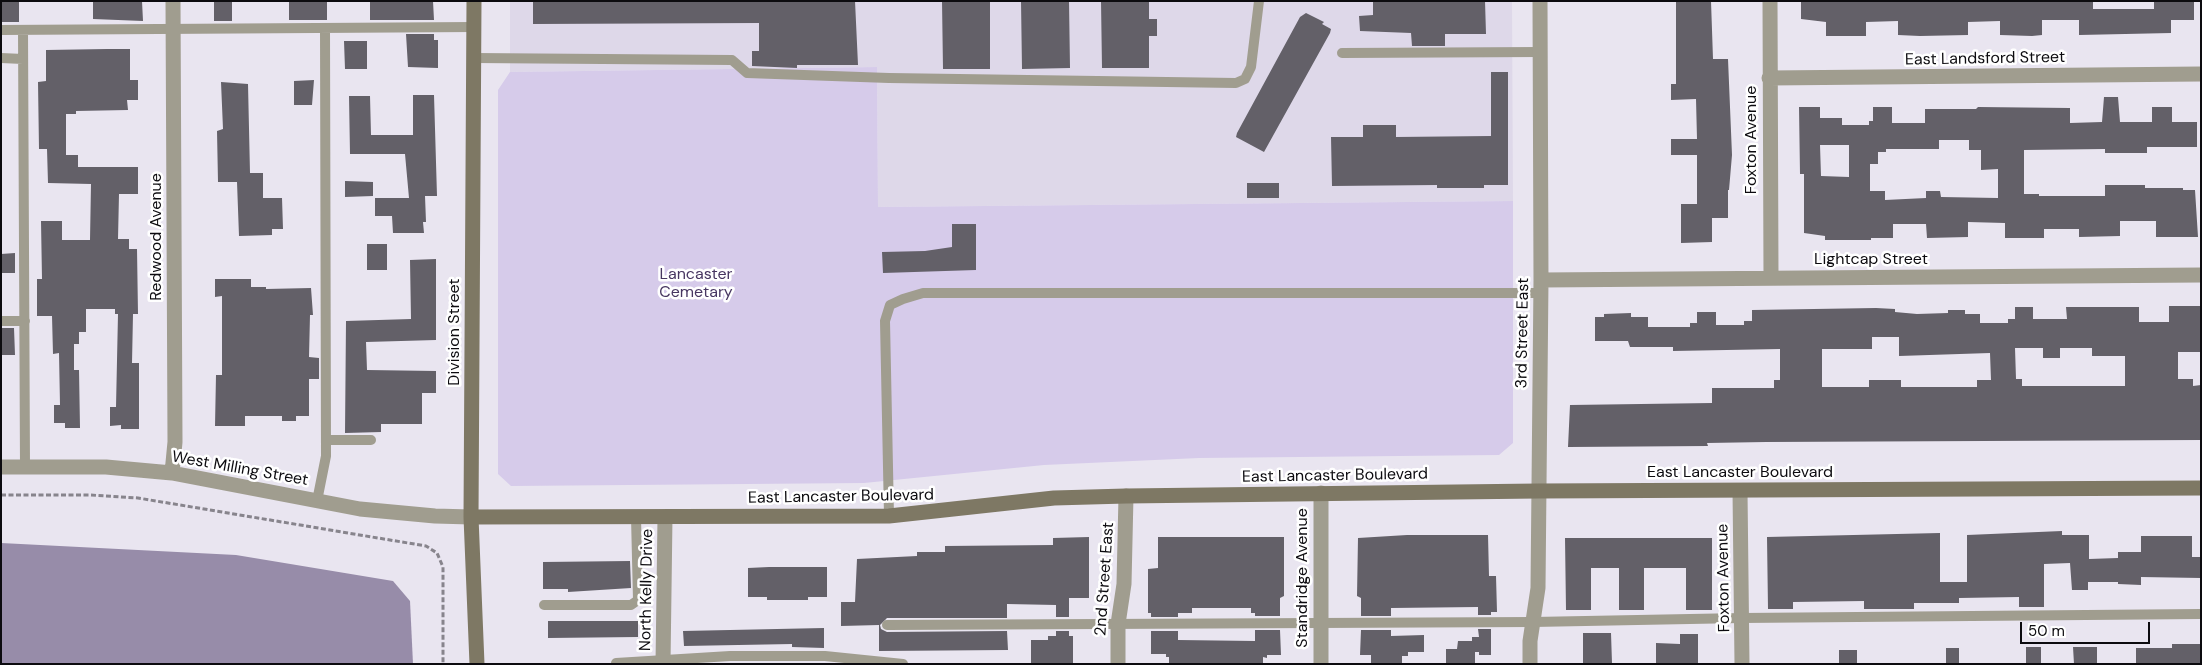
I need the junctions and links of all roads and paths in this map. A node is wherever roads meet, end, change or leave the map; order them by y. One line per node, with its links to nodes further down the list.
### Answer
1 (173, 1): 8 (street, Redwood Avenue)
2 (474, 1): 6 (main road, Division Street)
3 (1259, 1): 15 (lane)
4 (1540, 1): 11 (street, 3rd Street East)
5 (1770, 1): 17 (street, Foxton Avenue)
6 (474, 27): 7 (lane); 15 (main road, Division Street)
7 (325, 28): 8 (lane); 23 (lane)
8 (173, 29): 10 (lane); 27 (street, Redwood Avenue)
9 (1, 30): 10 (lane)
10 (23, 30): 14 (lane)
11 (1540, 52): 12 (lane); 20 (street, 3rd Street East)
12 (1342, 53)
13 (1, 58): 14 (lane)
14 (23, 58): 21 (lane)
15 (474, 58): 36 (main road, Division Street)
16 (2201, 74): 17 (street, East Landsford Street)
17 (1769, 78): 19 (street, Foxton Avenue)
18 (2201, 275): 19 (street, Lightcap Street)
19 (1770, 278): 20 (street, Lightcap Street)
20 (1541, 287): 29 (street, 3rd Street East); 35 (lane)
21 (25, 320): 22 (lane); 26 (lane)
22 (1, 321)
23 (326, 440): 24 (lane); 34 (lane)
24 (371, 440)
25 (1, 467): 26 (street, West Milling Street)
26 (25, 467): 27 (street, West Milling Street)
27 (172, 473): 34 (street, West Milling Street)
28 (2201, 488): 30 (main road, East Lancaster Boulevard)
29 (1538, 491): 30 (main road, East Lancaster Boulevard); 31 (main road, East Lancaster Boulevard); 42 (street, 3rd Street East)
30 (1740, 491): 41 (street, Foxton Avenue)
31 (1321, 493): 33 (main road, East Lancaster Boulevard); 44 (street, Standridge Avenue)
32 (1, 496): 48 (path)
33 (1126, 496): 35 (main road, East Lancaster Boulevard); 43 (street, 2nd Street East)
34 (318, 501): 36 (street, West Milling Street)
35 (890, 516): 38 (main road, East Lancaster Boulevard)
36 (471, 517): 37 (main road, East Lancaster Boulevard); 49 (main road, Division Street)
37 (636, 517): 38 (main road, East Lancaster Boulevard); 39 (lane)
38 (665, 517): 46 (street, North Kelly Drive)
39 (544, 605)
40 (2201, 614): 41 (lane)
41 (1742, 618): 42 (lane); 54 (street, Foxton Avenue)
42 (1533, 622): 44 (lane); 53 (street, 3rd Street East)
43 (1118, 624): 44 (lane); 45 (lane); 51 (street, 2nd Street East)
44 (1321, 624): 52 (street, Standridge Avenue)
45 (887, 625)
46 (663, 662): 47 (lane); 50 (lane)
47 (616, 663)
48 (444, 664)
49 (477, 664)
50 (903, 664)
51 (1118, 664)
52 (1321, 664)
53 (1530, 664)
54 (1742, 664)

